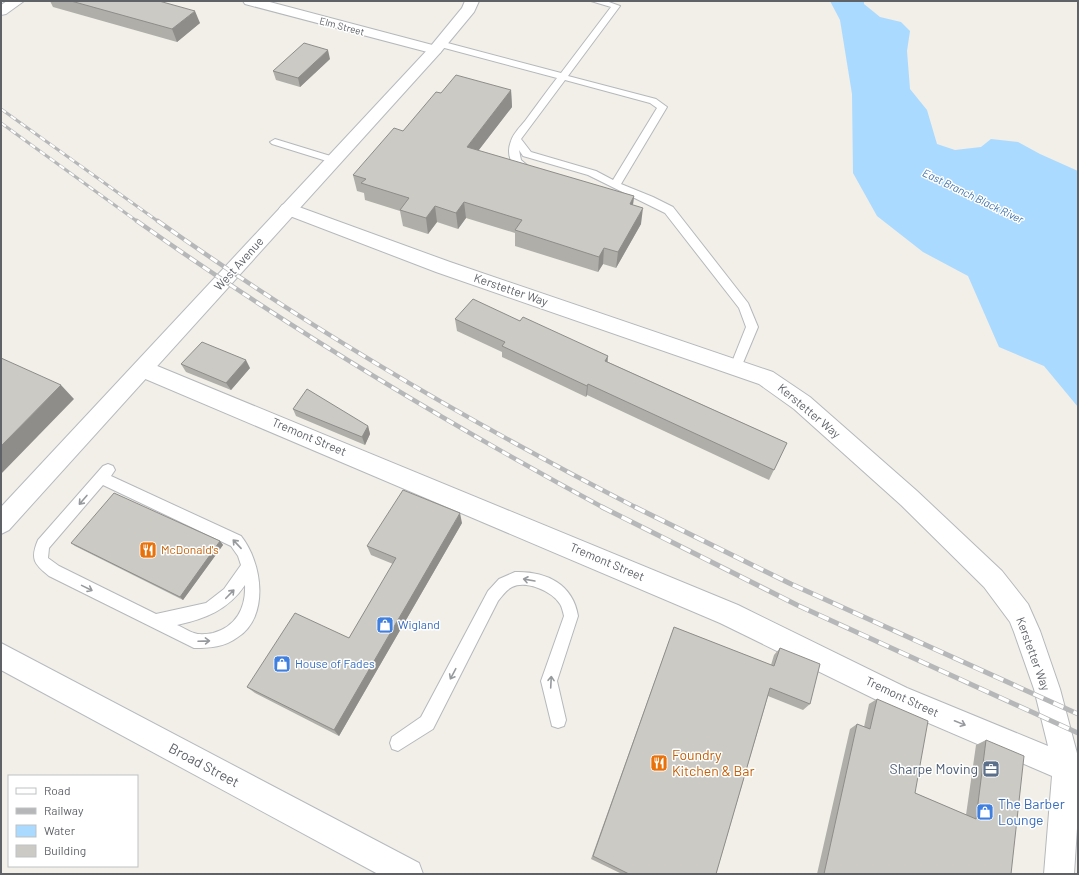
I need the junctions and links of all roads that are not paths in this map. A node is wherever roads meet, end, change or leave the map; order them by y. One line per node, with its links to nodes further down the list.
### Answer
1 (17, 1): 5 (street)
2 (250, 1): 6 (street, Elm Street)
3 (472, 1): 6 (street, West Avenue)
4 (595, 1): 7 (lane)
5 (1, 12)
6 (437, 47): 7 (lane); 10 (street, West Avenue)
7 (564, 77): 8 (lane); 13 (lane)
8 (516, 139): 11 (lane); 13 (lane)
9 (275, 142): 10 (lane)
10 (333, 160): 14 (street, West Avenue)
11 (541, 174)
12 (589, 182): 13 (lane)
13 (615, 185): 15 (lane)
14 (288, 209): 15 (street, Kerstetter Way); 16 (street, West Avenue)
15 (736, 367): 23 (street, Kerstetter Way)
16 (143, 368): 17 (street, West Avenue); 23 (street, Tremont Street, one-way to 23)
17 (1, 523)
18 (248, 566): 19 (lane, one-way to 18); 19 (lane, one-way to 18); 19 (lane, one-way to 19)
19 (155, 622)
20 (1, 656): 24 (street, Broad Street)
21 (558, 720): 22 (lane, one-way to 22)
22 (398, 743)
23 (1067, 768): 25 (street, Kerstetter Way)
24 (408, 874)
25 (1059, 874)

